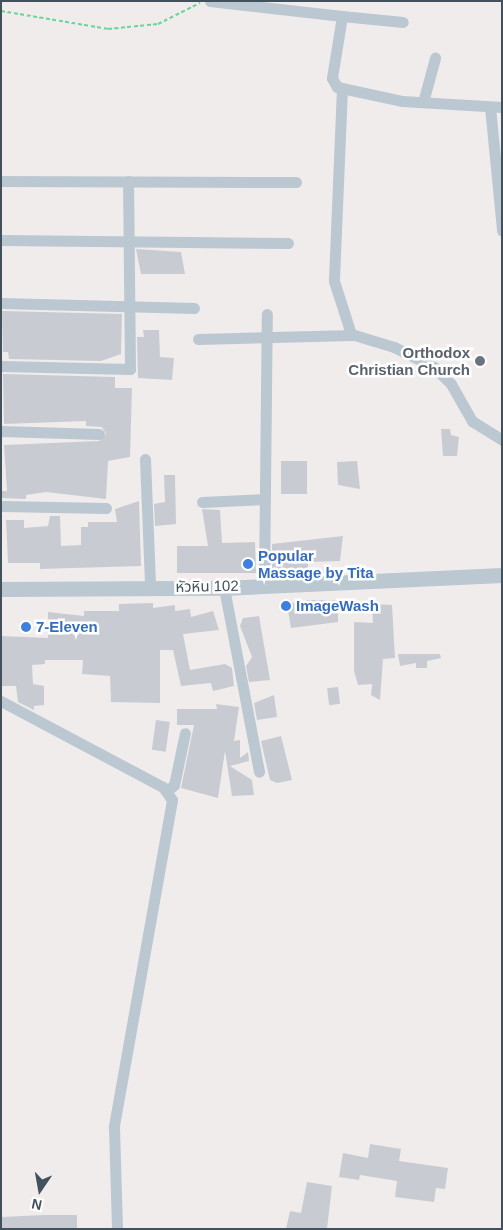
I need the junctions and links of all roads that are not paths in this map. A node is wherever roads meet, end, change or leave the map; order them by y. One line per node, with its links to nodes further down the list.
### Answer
1 (210, 1): 2 (street)
2 (342, 16): 3 (street); 5 (street)
3 (403, 22)
4 (435, 58): 6 (street)
5 (342, 88): 6 (street); 20 (street)
6 (423, 102): 7 (street)
7 (496, 107): 11 (street)
8 (1, 181): 9 (street)
9 (128, 181): 10 (street); 14 (street)
10 (296, 182)
11 (500, 190): 12 (street)
12 (502, 230)
13 (1, 240): 14 (street)
14 (129, 241): 15 (street); 17 (street)
15 (288, 243)
16 (1, 303): 17 (street)
17 (130, 306): 18 (street); 23 (street)
18 (194, 308)
19 (267, 314): 22 (street)
20 (352, 335): 22 (street); 26 (street)
21 (198, 339): 22 (street)
22 (267, 339): 28 (street)
23 (1, 366)
24 (1, 432): 25 (street)
25 (99, 434)
26 (502, 440)
27 (145, 459): 34 (street)
28 (264, 499): 29 (street); 33 (street)
29 (202, 502)
30 (1, 506): 31 (street)
31 (106, 508)
32 (502, 575): 33 (street, หัวหิน 102)
33 (264, 584): 35 (street, หัวหิน 102)
34 (150, 586): 35 (street, หัวหิน 102); 36 (street, หัวหิน 102)
35 (224, 588): 39 (street)
36 (1, 589)
37 (1, 701): 40 (street)
38 (185, 733): 40 (street)
39 (260, 772)
40 (167, 791): 41 (street)
41 (118, 1229)

